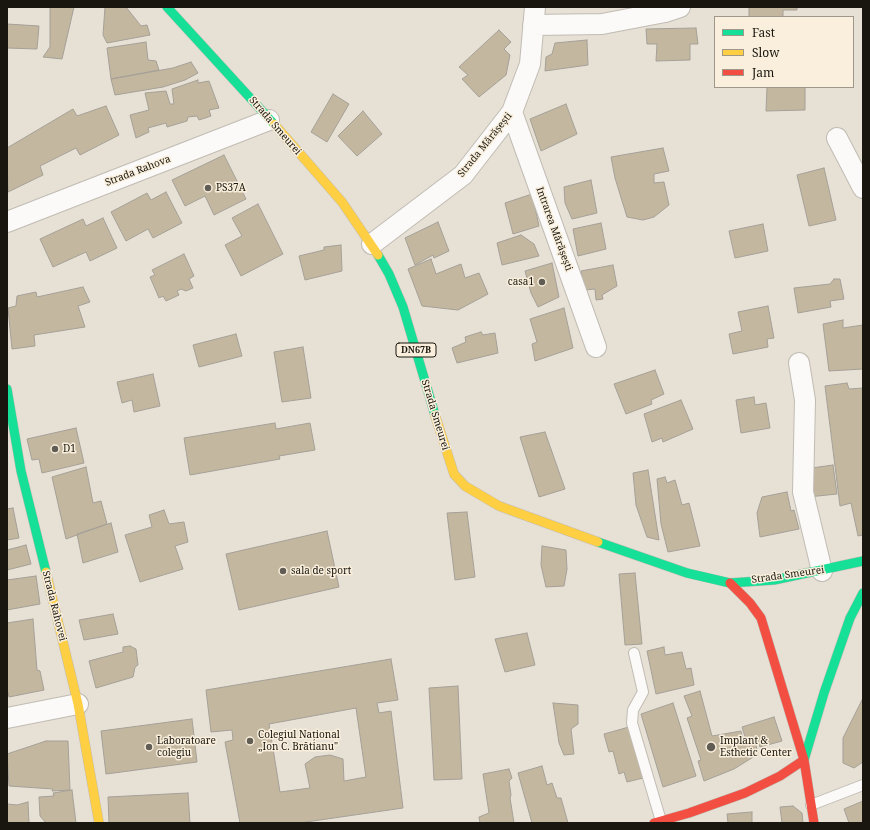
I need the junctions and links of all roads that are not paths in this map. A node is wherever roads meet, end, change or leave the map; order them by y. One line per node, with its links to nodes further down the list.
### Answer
1 (167, 7): 5 (main road, Strada Smeurei / DN67B)
2 (680, 7): 3 (street)
3 (534, 16): 4 (street, Strada Mărășești)
4 (512, 112): 9 (street, Strada Mărășești); 10 (street, Intrarea Mărășești)
5 (269, 120): 8 (street, Strada Rahova); 9 (main road, Strada Smeurei / DN67B)
6 (837, 138): 7 (street)
7 (863, 188)
8 (7, 222)
9 (372, 244): 16 (main road, Strada Smeurei / DN67B)
10 (596, 346)
11 (799, 363): 15 (street)
12 (7, 389): 13 (main road, Strada Rahovei)
13 (8, 409): 19 (main road, Strada Rahovei)
14 (863, 561): 15 (main road, Strada Smeurei)
15 (822, 571): 16 (main road, Strada Smeurei)
16 (730, 583): 21 (main road)
17 (863, 593): 21 (main road)
18 (634, 653): 24 (lane)
19 (78, 704): 20 (street); 25 (main road, Strada Rahovei)
20 (7, 718)
21 (804, 760): 23 (main road); 24 (main road)
22 (863, 785): 23 (lane)
23 (811, 805): 26 (main road)
24 (657, 822)
25 (99, 823)
26 (814, 823)

